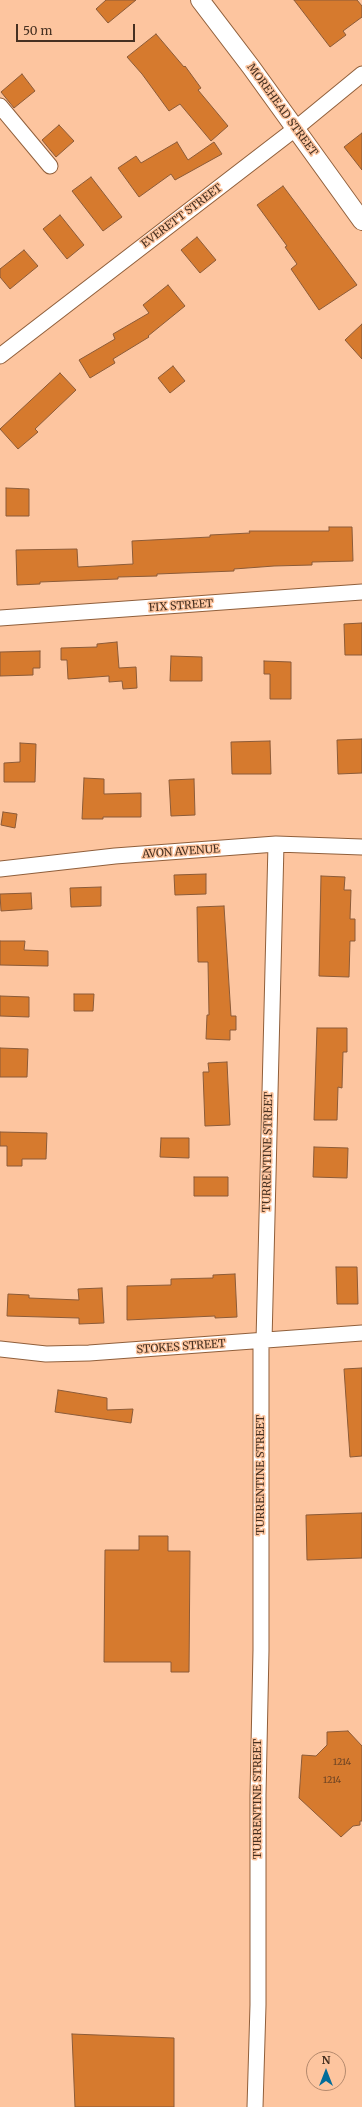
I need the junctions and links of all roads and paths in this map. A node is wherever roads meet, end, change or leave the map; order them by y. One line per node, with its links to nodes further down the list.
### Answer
1 (200, 0): 4 (street, MOREHEAD STREET)
2 (362, 74): 4 (street, EVERETT STREET)
3 (0, 106): 5 (street)
4 (295, 129): 6 (street, MOREHEAD STREET); 7 (street, EVERETT STREET)
5 (50, 166)
6 (362, 221)
7 (0, 356)
8 (362, 592): 9 (street, FIX STREET)
9 (0, 618)
10 (276, 844): 11 (street, AVON AVENUE); 12 (street, AVON AVENUE); 14 (street, TURRENTINE STREET)
11 (362, 847)
12 (0, 869)
13 (362, 1333): 14 (street, STOKES STREET)
14 (264, 1342): 15 (street, STOKES STREET); 16 (street, TURRENTINE STREET)
15 (0, 1349)
16 (255, 2107)

